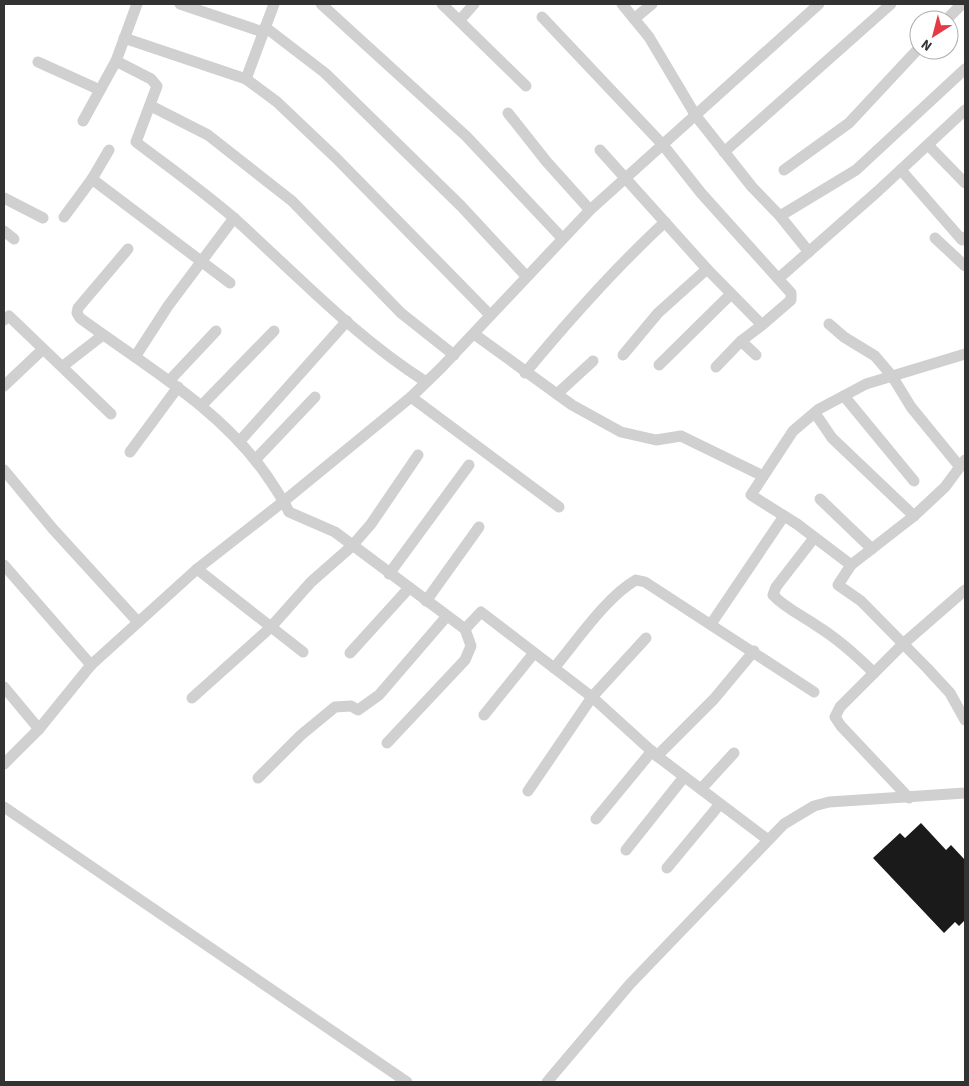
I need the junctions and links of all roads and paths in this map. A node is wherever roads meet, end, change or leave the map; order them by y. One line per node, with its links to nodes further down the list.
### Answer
1 (137, 4): 15 (street)
2 (180, 4): 14 (street)
3 (274, 4): 14 (street)
4 (321, 4): 47 (street)
5 (442, 4): 13 (street)
6 (474, 4): 13 (street)
7 (622, 4): 12 (street)
8 (652, 4): 12 (street)
9 (819, 4): 26 (street)
10 (891, 4): 32 (street)
11 (542, 17): 28 (street)
12 (634, 19): 26 (street)
13 (460, 20): 21 (street)
14 (264, 29): 20 (street); 56 (street)
15 (124, 38): 18 (street); 20 (street)
16 (909, 59): 33 (street)
17 (38, 62): 22 (street)
18 (116, 62): 22 (street); 23 (street)
19 (965, 69): 40 (street)
20 (246, 79): 60 (street)
21 (526, 86)
22 (100, 90): 27 (street)
23 (151, 106): 43 (street); 71 (street)
24 (965, 110): 29 (street)
25 (508, 113): 39 (street)
26 (696, 116): 28 (street); 32 (street)
27 (83, 121)
28 (663, 145): 35 (street); 57 (street)
29 (928, 145): 34 (street); 37 (street)
30 (108, 150): 36 (street)
31 (600, 150): 35 (street)
32 (724, 152): 40 (street)
33 (784, 170)
34 (901, 170): 46 (street); 52 (street)
35 (625, 178): 39 (street); 44 (street)
36 (92, 179): 41 (street); 53 (street)
37 (965, 183)
38 (4, 198): 42 (street)
39 (590, 210): 47 (street)
40 (780, 216): 52 (street)
41 (64, 217)
42 (43, 218)
43 (234, 218): 53 (street); 62 (street)
44 (665, 222): 55 (street); 80 (street)
45 (4, 231): 49 (street)
46 (962, 236): 50 (street)
47 (562, 238): 56 (street)
48 (935, 238): 50 (street)
49 (14, 239)
50 (944, 246): 54 (street)
51 (128, 249): 68 (street)
52 (809, 252): 57 (street)
53 (202, 260): 58 (street); 75 (street)
54 (965, 266)
55 (707, 269): 59 (street); 73 (street)
56 (526, 276): 60 (street)
57 (779, 278): 64 (street)
58 (230, 283)
59 (731, 294): 64 (street); 77 (street)
60 (490, 315): 67 (street)
61 (4, 320): 70 (street)
62 (346, 321): 82 (street); 92 (street)
63 (829, 324): 81 (street)
64 (762, 325): 69 (street)
65 (216, 331): 83 (street)
66 (274, 331): 89 (street)
67 (474, 334): 71 (street); 80 (street)
68 (103, 335): 75 (street); 78 (street)
69 (741, 341): 74 (street); 79 (street)
70 (42, 350): 78 (street); 84 (street)
71 (454, 354): 82 (street)
72 (965, 354): 81 (street)
73 (623, 355)
74 (756, 355)
75 (135, 357): 83 (street)
76 (593, 361): 85 (street)
77 (659, 365)
78 (63, 366): 91 (street)
79 (716, 368)
80 (525, 373): 85 (street)
81 (892, 376): 86 (street); 96 (street)
82 (426, 382): 88 (street)
83 (173, 384): 89 (street); 93 (street)
84 (4, 386)
85 (557, 394): 99 (street)
86 (844, 396): 90 (street); 100 (street)
87 (315, 397): 95 (street)
88 (411, 397): 102 (street); 103 (street)
89 (202, 405): 92 (street)
90 (814, 413): 99 (street); 105 (street)
91 (111, 414)
92 (239, 442): 95 (street)
93 (130, 452)
94 (418, 454): 108 (street)
95 (256, 459): 102 (street)
96 (963, 464): 105 (street)
97 (469, 465): 113 (street)
98 (4, 470): 118 (street)
99 (763, 476): 104 (street)
100 (914, 481)
101 (820, 500): 109 (street)
102 (284, 501): 108 (street); 112 (street)
103 (559, 507)
104 (784, 516): 107 (street); 119 (street)
105 (914, 516): 109 (street)
106 (479, 527): 116 (street)
107 (814, 538): 111 (street); 130 (street)
108 (352, 546): 113 (street); 120 (street)
109 (872, 549): 111 (street)
110 (4, 565): 128 (street)
111 (851, 565): 123 (street)
112 (197, 569): 118 (street); 120 (street)
113 (390, 574): 114 (street)
114 (409, 588): 116 (street); 126 (street)
115 (965, 590): 123 (street)
116 (426, 601): 117 (street)
117 (447, 616): 121 (street); 144 (street)
118 (138, 622): 128 (street)
119 (711, 624): 124 (street); 129 (street)
120 (270, 628): 125 (street); 134 (street)
121 (464, 629): 127 (street); 139 (street)
122 (646, 638): 133 (street)
123 (904, 644): 130 (street); 135 (street)
124 (754, 651): 132 (street); 141 (street)
125 (303, 652)
126 (350, 653)
127 (534, 653): 129 (street); 136 (street)
128 (91, 665): 138 (street)
129 (554, 668): 133 (street)
130 (874, 673): 148 (street)
131 (4, 687): 138 (street)
132 (814, 692)
133 (592, 697): 141 (street); 146 (street)
134 (192, 698)
135 (962, 705): 137 (street)
136 (484, 715)
137 (965, 720)
138 (39, 729): 142 (street)
139 (387, 743)
140 (734, 753): 145 (street)
141 (655, 754): 143 (street); 151 (street)
142 (4, 764)
143 (684, 777): 145 (street); 153 (street)
144 (258, 778)
145 (701, 789): 149 (street)
146 (528, 791)
147 (965, 793): 148 (street)
148 (910, 798): 152 (street)
149 (720, 804): 152 (street); 154 (street)
150 (4, 806): 155 (street)
151 (596, 819)
152 (768, 840): 156 (street)
153 (626, 850)
154 (667, 868)
155 (407, 1082)
156 (547, 1082)

